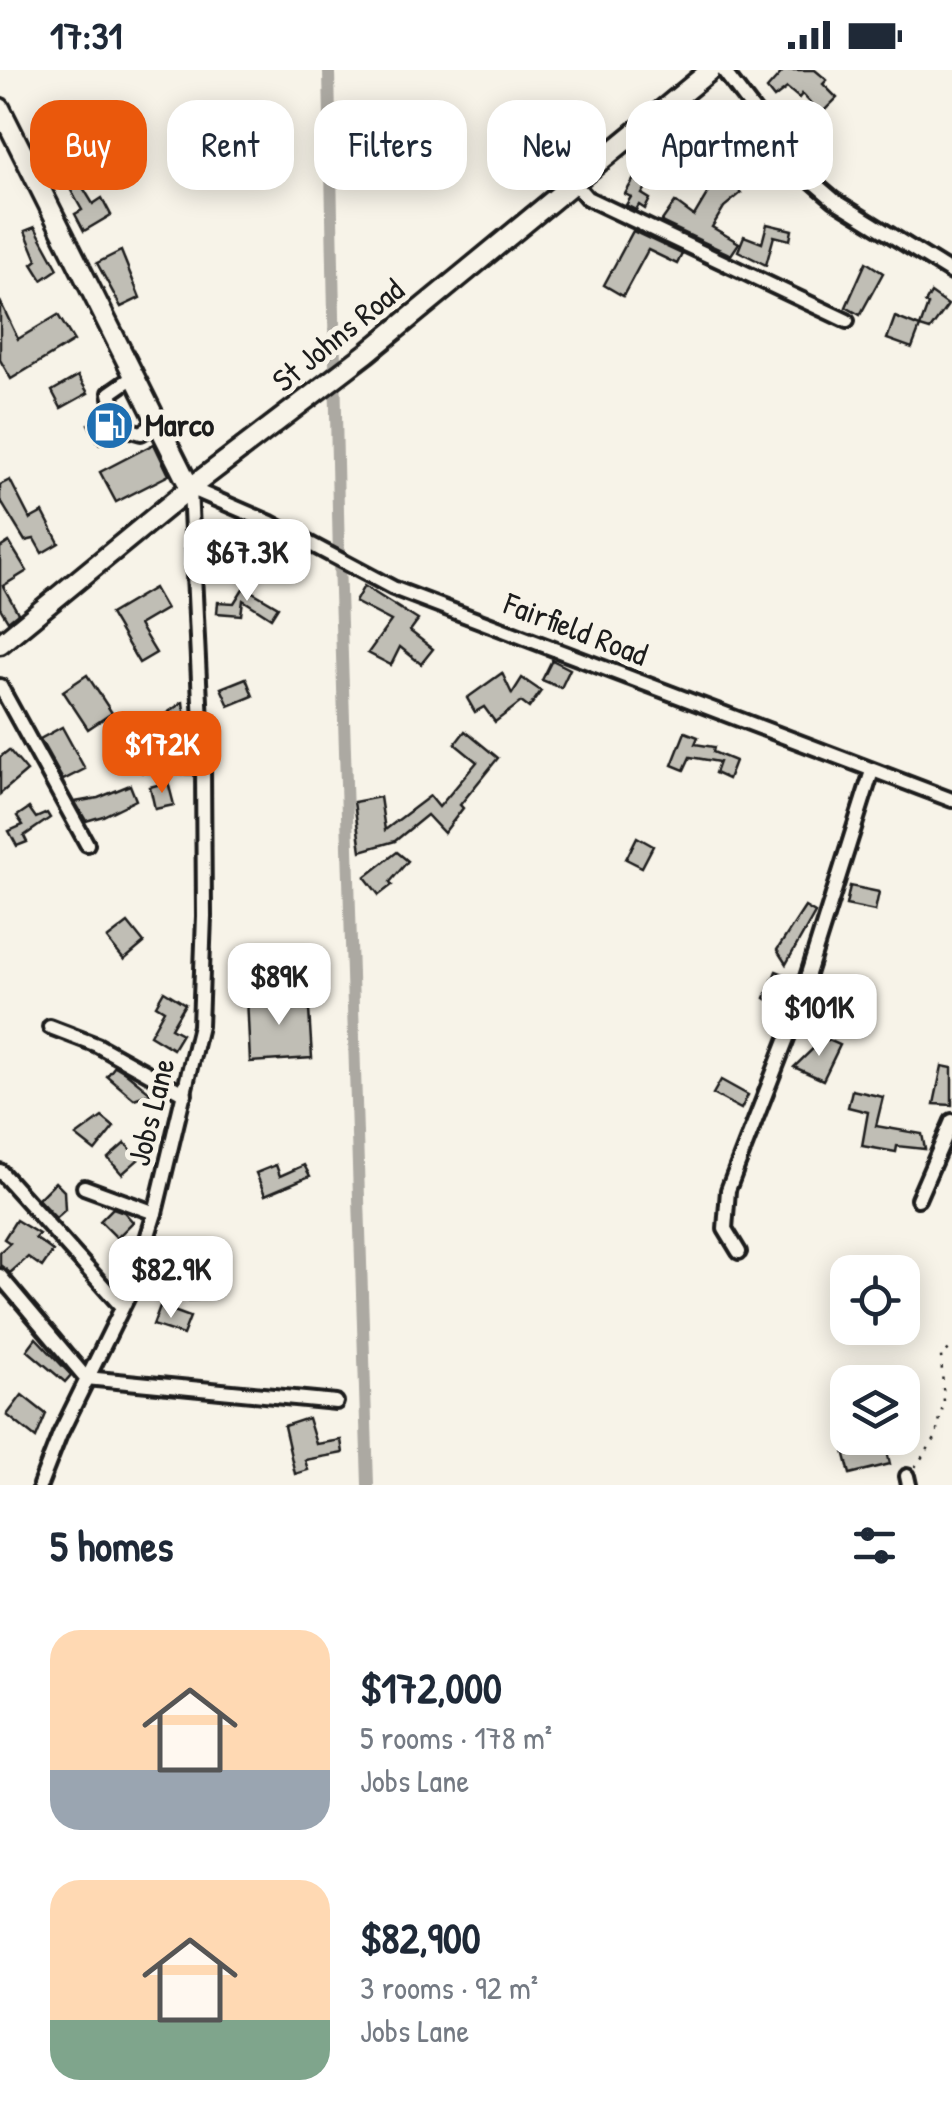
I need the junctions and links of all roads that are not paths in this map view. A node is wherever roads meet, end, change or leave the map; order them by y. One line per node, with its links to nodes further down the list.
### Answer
1 (711, 70): 4 (main road, St Johns Road)
2 (723, 70): 7 (street)
3 (0, 108): 9 (main road)
4 (606, 157)
5 (565, 190): 13 (main road, St Johns Road)
6 (580, 190): 8 (street)
7 (952, 273)
8 (847, 321)
9 (133, 376): 10 (street); 11 (main road)
10 (114, 409)
11 (156, 424): 12 (street); 13 (main road)
12 (126, 429)
13 (190, 488): 14 (main road, St Johns Road); 17 (street, Jobs Lane); 18 (street, Fairfield Road)
14 (0, 644)
15 (0, 686): 20 (street)
16 (144, 764): 17 (street)
17 (203, 766): 22 (street, Jobs Lane)
18 (872, 772): 19 (street, Fairfield Road); 28 (street)
19 (952, 800)
20 (87, 844)
21 (50, 1026): 22 (street)
22 (185, 1094): 27 (street, Jobs Lane)
23 (952, 1121): 26 (street)
24 (0, 1171): 30 (street)
25 (84, 1188): 27 (street)
26 (918, 1199)
27 (155, 1213): 30 (street, Jobs Lane)
28 (739, 1252)
29 (0, 1276): 31 (street)
30 (122, 1306): 31 (street, Jobs Lane)
31 (86, 1378): 32 (street); 33 (street, Jobs Lane)
32 (336, 1402)
33 (40, 1485)

